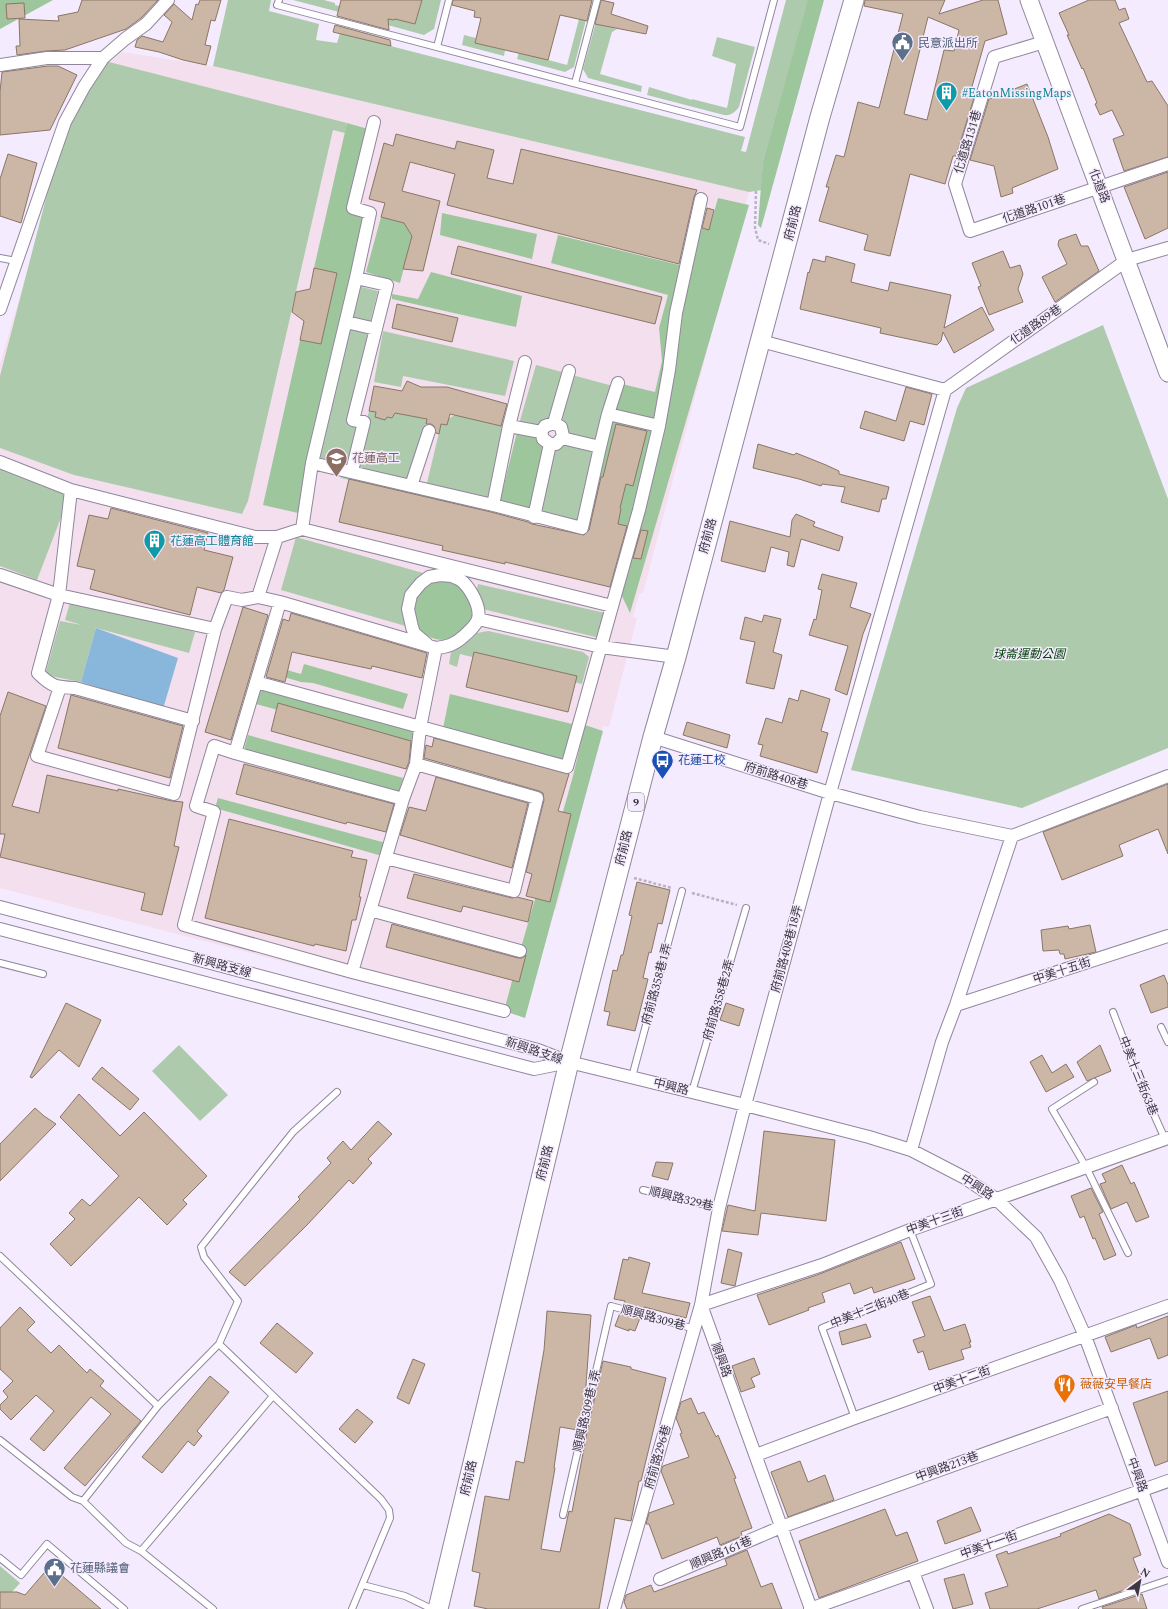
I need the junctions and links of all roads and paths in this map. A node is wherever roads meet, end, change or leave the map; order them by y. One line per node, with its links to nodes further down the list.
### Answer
1 (168, 0): 10 (street)
2 (279, 0): 9 (lane)
3 (449, 0): 9 (lane)
4 (596, 0): 12 (lane)
5 (774, 0): 12 (lane)
6 (854, 0): 19 (main road, 府前路 / 9)
7 (1029, 0): 8 (street, 化道路)
8 (1044, 42): 15 (street, 化道路); 18 (street, 化道路131巷)
9 (437, 47): 12 (lane)
10 (103, 58): 11 (street); 23 (street)
11 (0, 65)
12 (575, 84)
13 (374, 122): 24 (street)
14 (1168, 164): 15 (street, 化道路101巷)
15 (1098, 186): 18 (street, 化道路101巷); 22 (street, 化道路)
16 (756, 191): 19 (path)
17 (701, 199): 37 (street)
18 (970, 231)
19 (786, 248): 28 (main road, 府前路 / 9)
20 (1168, 248): 22 (street, 化道路89巷)
21 (0, 258): 23 (lane)
22 (1127, 260): 31 (street, 化道路); 33 (street, 化道路89巷)
23 (16, 261): 25 (street)
24 (356, 278): 26 (street); 27 (street)
25 (0, 309)
26 (346, 322): 27 (street); 44 (street)
27 (376, 330): 45 (street)
28 (761, 341): 33 (street); 62 (main road, 府前路 / 9)
29 (525, 362): 36 (street)
30 (569, 371): 35 (street)
31 (1168, 373)
32 (618, 383): 34 (street)
33 (944, 390): 71 (street, 府前路408巷18弄)
34 (608, 414): 37 (street); 42 (street)
35 (554, 423): 39 (street); 40 (street)
36 (509, 426): 39 (street); 48 (street)
37 (659, 426): 57 (street)
38 (429, 431): 46 (street)
39 (541, 432): 41 (street)
40 (562, 438): 41 (street); 42 (street)
41 (550, 444): 49 (street)
42 (600, 447): 49 (street)
43 (0, 462): 47 (street)
44 (312, 463): 45 (street); 50 (street)
45 (352, 471): 46 (street)
46 (410, 486): 48 (street)
47 (71, 490): 51 (street); 54 (street)
48 (493, 505): 49 (street)
49 (534, 517)
50 (302, 529): 51 (street); 52 (street)
51 (277, 536): 55 (street)
52 (453, 572): 57 (street); 58 (street); 60 (street)
53 (0, 575): 54 (street)
54 (59, 595): 59 (street); 64 (street)
55 (258, 597): 56 (street); 59 (street)
56 (280, 602): 60 (street); 63 (street)
57 (612, 606): 61 (street)
58 (478, 619): 60 (street); 61 (street)
59 (215, 629): 65 (street)
60 (432, 647): 66 (street)
61 (601, 647): 62 (street); 66 (street)
62 (676, 657): 67 (main road, 府前路 / 9)
63 (256, 682): 66 (street); 68 (street)
64 (60, 687): 65 (street); 65 (street)
65 (193, 721)
66 (420, 728): 69 (street)
67 (653, 737): 71 (street, 府前路408巷); 90 (main road, 府前路 / 9)
68 (235, 753): 72 (street); 83 (street)
69 (416, 764): 72 (street); 74 (street)
70 (1168, 776): 73 (street)
71 (830, 793): 73 (street, 府前路408巷); 95 (street, 府前路408巷18弄)
72 (403, 799): 74 (street)
73 (1012, 836): 85 (street)
74 (386, 858): 78 (street)
75 (682, 891): 91 (lane, 府前路358巷1弄)
76 (0, 907): 90 (street, 新興路支線)
77 (746, 908): 94 (lane, 府前路358巷2弄)
78 (370, 910): 81 (street); 83 (street)
79 (0, 929): 90 (street, 新興路支線)
80 (1168, 936): 85 (street, 中美十五街)
81 (520, 950)
82 (0, 963): 84 (lane)
83 (352, 972): 86 (street)
84 (44, 974)
85 (956, 1006): 97 (street)
86 (504, 1011)
87 (1113, 1012): 96 (lane, 中美十三街63巷)
88 (1161, 1028): 89 (lane)
89 (1168, 1042)
90 (569, 1062): 91 (street, 中興路); 133 (main road, 府前路 / 9)
91 (632, 1078): 94 (street, 中興路)
92 (1094, 1082): 98 (lane)
93 (338, 1092): 110 (lane)
94 (692, 1092): 95 (street, 中興路)
95 (745, 1104): 97 (street, 中興路); 101 (street)
96 (1166, 1139): 98 (street, 中美十三街)
97 (911, 1150): 100 (street, 中興路)
98 (1086, 1167): 100 (street, 中美十三街); 103 (lane)
99 (643, 1190): 101 (lane, 順興路329巷)
100 (996, 1199): 102 (street, 中美十三街); 109 (street, 中興路)
101 (720, 1208): 105 (street)
102 (910, 1230): 105 (street, 中美十三街); 114 (lane, 中美十三街40巷)
103 (1128, 1252)
104 (0, 1256): 112 (lane)
105 (701, 1304): 108 (street, 府前路296巷); 116 (street, 順興路)
106 (611, 1306): 108 (lane, 順興路309巷); 120 (lane, 順興路309巷1弄)
107 (1168, 1306): 109 (street, 中美十二街)
108 (695, 1329): 134 (street, 府前路296巷)
109 (1085, 1336): 113 (street, 中興路); 114 (street, 中美十二街)
110 (219, 1344): 111 (lane); 112 (lane)
111 (273, 1396): 122 (lane); 128 (lane)
112 (158, 1406): 119 (lane)
113 (1112, 1408): 118 (street, 中興路); 121 (street, 中興路213巷)
114 (855, 1418): 116 (street, 中美十二街)
115 (0, 1440): 119 (lane)
116 (756, 1455): 121 (street, 順興路)
117 (1168, 1481): 118 (street, 中美十一街)
118 (1142, 1490): 124 (street, 中興路); 125 (street, 中美十一街)
119 (83, 1501): 122 (lane)
120 (563, 1515)
121 (782, 1527): 126 (street, 順興路161巷); 135 (street, 順興路)
122 (141, 1551): 130 (lane)
123 (0, 1558): 129 (lane)
124 (1168, 1562)
125 (913, 1572): 135 (street, 中美十一街); 136 (street)
126 (660, 1579)
127 (1168, 1580): 137 (lane)
128 (363, 1585): 131 (lane); 132 (lane)
129 (124, 1609)
130 (213, 1609)
131 (352, 1609)
132 (432, 1609)
133 (438, 1609)
134 (614, 1609)
135 (811, 1609)
136 (926, 1609)
137 (1082, 1609)

